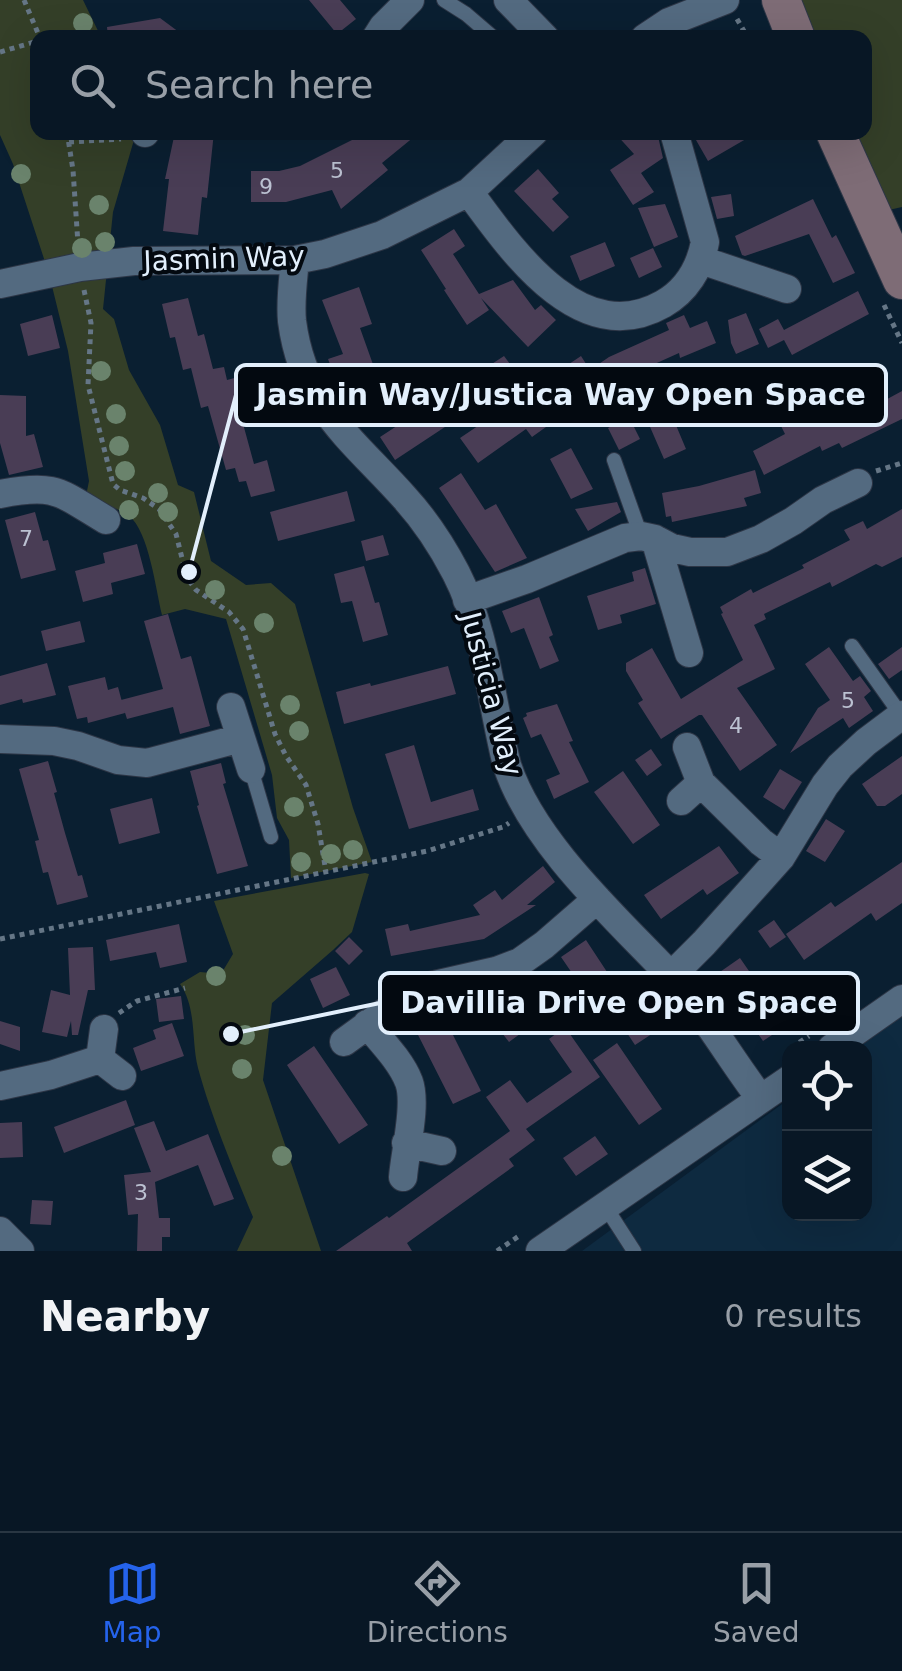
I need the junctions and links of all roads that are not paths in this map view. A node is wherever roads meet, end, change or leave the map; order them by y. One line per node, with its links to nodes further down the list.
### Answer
1 (410, 0): 6 (street)
2 (444, 0): 7 (lane)
3 (508, 0): 8 (street)
4 (724, 0): 9 (street)
5 (782, 0): 10 (street)
6 (381, 30)
7 (485, 30)
8 (537, 30)
9 (658, 30)
10 (793, 30)
11 (525, 140): 14 (street, Jasmin Way)
12 (676, 140): 16 (street)
13 (839, 140): 17 (street)
14 (468, 192): 15 (street, Jasmin Way); 16 (street)
15 (295, 260): 18 (street, Jasmin Way); 25 (street, Justicia Way)
16 (700, 260): 19 (street)
17 (902, 280)
18 (0, 284)
19 (787, 289)
20 (614, 460): 24 (lane)
21 (858, 484): 24 (street)
22 (0, 494): 23 (street)
23 (106, 520)
24 (648, 537): 25 (street); 27 (street)
25 (467, 600): 36 (street, Justicia Way)
26 (852, 646): 29 (lane)
27 (689, 652)
28 (231, 707): 30 (street)
29 (902, 715): 35 (street)
30 (242, 738): 31 (street); 33 (street)
31 (0, 739)
32 (688, 747): 35 (street)
33 (251, 769): 34 (lane)
34 (271, 838)
35 (781, 857): 37 (street)
36 (597, 899): 37 (street, Justicia Way); 39 (street)
37 (670, 976): 45 (street, Justicia Way)
38 (902, 999): 41 (street)
39 (367, 1024): 42 (street); 46 (street)
40 (104, 1029): 44 (street)
41 (842, 1041)
42 (344, 1042)
43 (782, 1084): 45 (street)
44 (0, 1086)
45 (760, 1099): 49 (street)
46 (406, 1143): 47 (street); 48 (street)
47 (442, 1151)
48 (403, 1177)
49 (605, 1206): 52 (street); 53 (lane)
50 (0, 1231): 51 (street)
51 (20, 1251)
52 (540, 1251)
53 (634, 1251)

